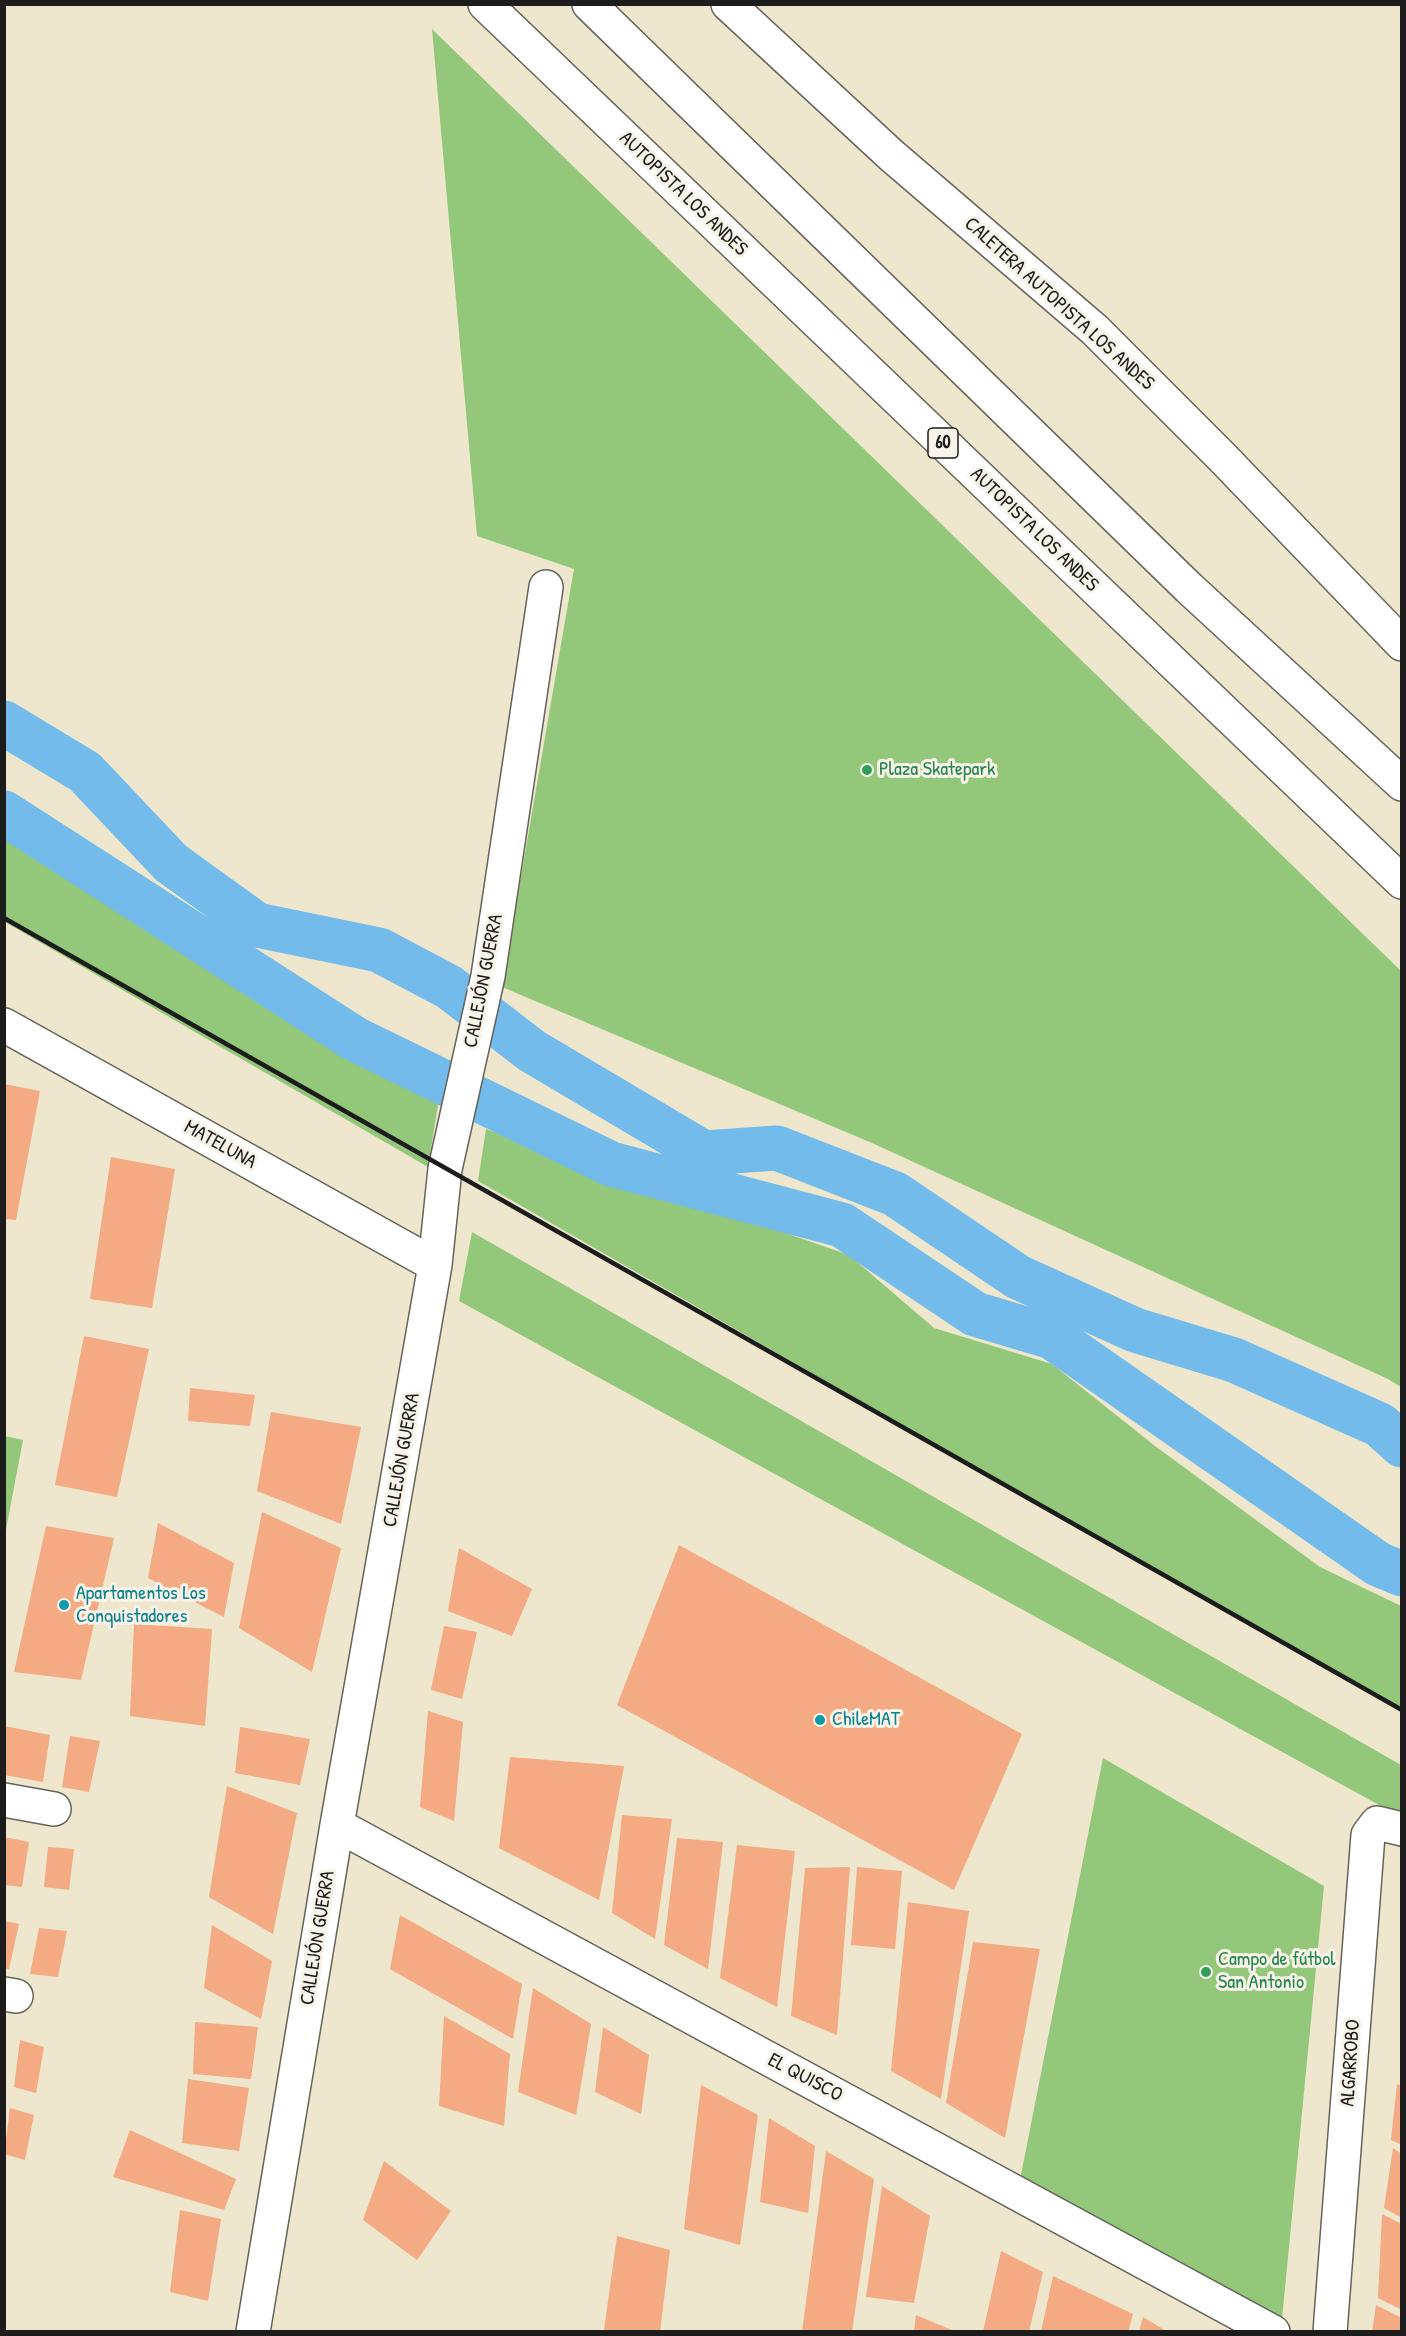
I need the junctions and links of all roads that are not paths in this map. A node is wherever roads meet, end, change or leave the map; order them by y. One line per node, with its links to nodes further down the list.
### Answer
1 (485, 4): 7 (main road, AUTOPISTA LOS ANDES / 60)
2 (589, 4): 6 (main road)
3 (728, 4): 5 (main road, CALETERA AUTOPISTA LOS ANDES)
4 (546, 587): 9 (main road, CALLEJÓN GUERRA)
5 (1401, 644)
6 (1401, 784)
7 (1401, 882)
8 (4, 1025): 9 (main road, MATELUNA)
9 (435, 1265): 12 (main road, CALLEJÓN GUERRA)
10 (4, 1800): 11 (main road)
11 (54, 1809)
12 (337, 1825): 14 (main road, CALLEJÓN GUERRA); 15 (main road, EL QUISCO)
13 (1401, 1829): 16 (main road, ALGARROBO)
14 (253, 2331)
15 (1273, 2331)
16 (1330, 2331)

